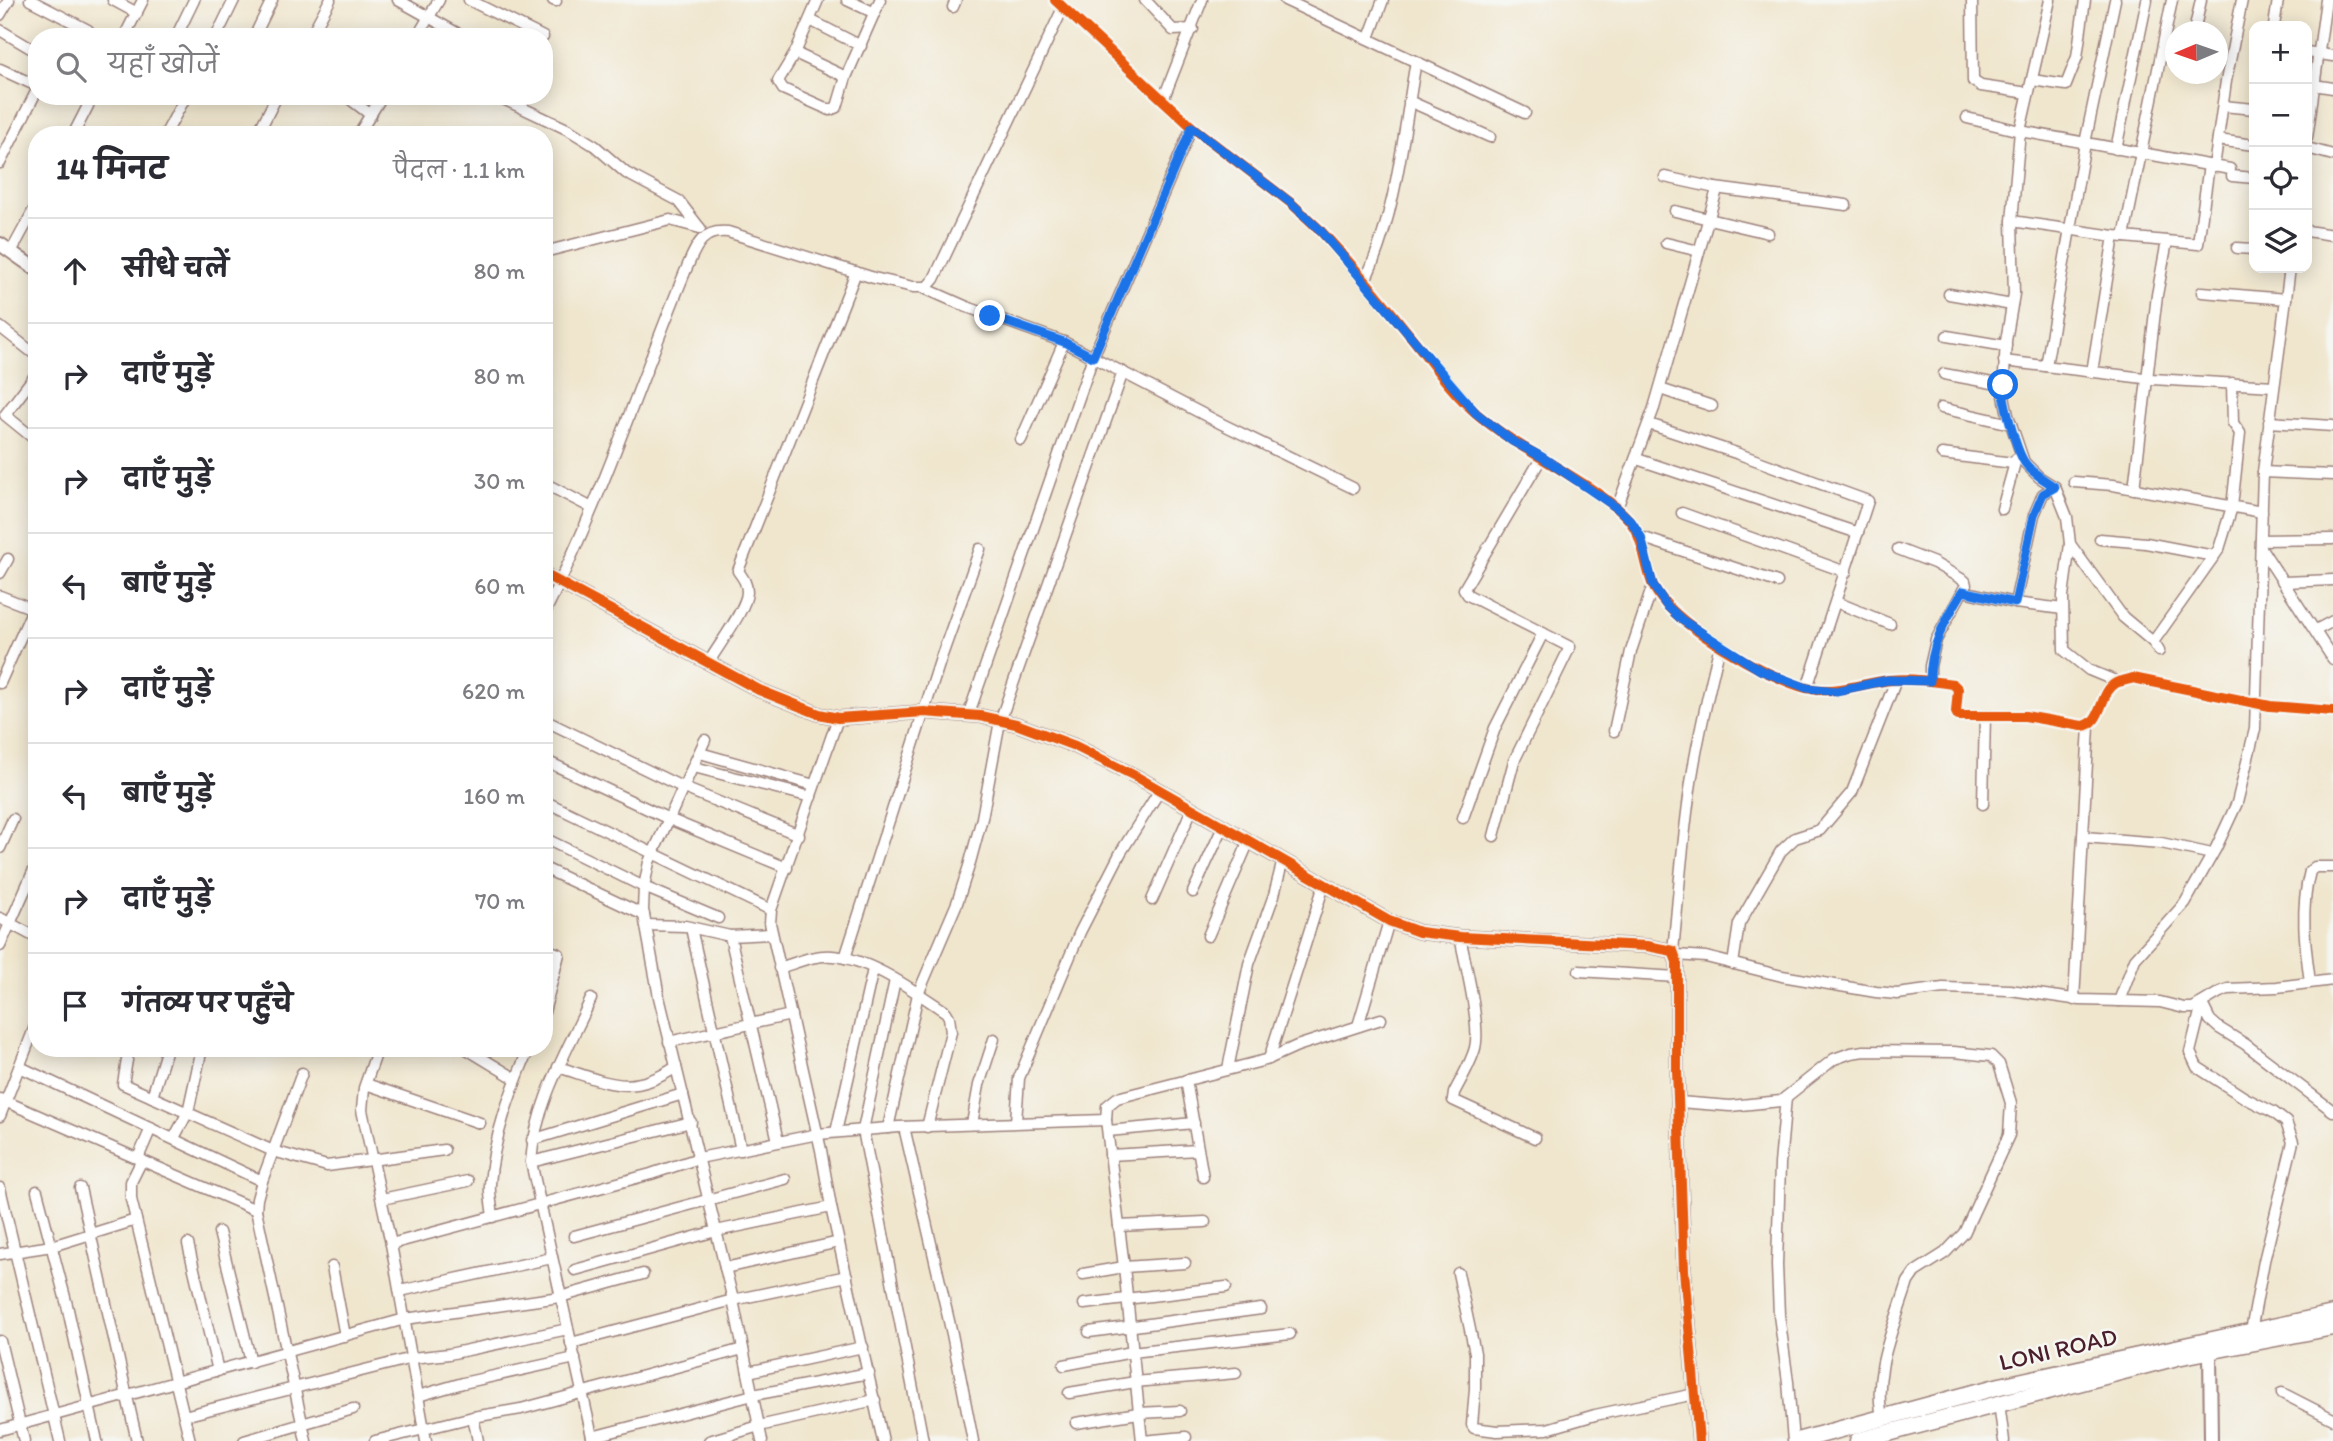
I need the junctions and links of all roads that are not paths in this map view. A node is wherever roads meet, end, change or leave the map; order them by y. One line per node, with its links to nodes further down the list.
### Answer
1 (9, 0): 33 (street)
2 (30, 0): 39 (street)
3 (113, 0): 31 (street)
4 (143, 0): 31 (street)
5 (194, 0): 41 (street)
6 (234, 0): 42 (street)
7 (272, 0): 43 (street)
8 (330, 0): 44 (street)
9 (398, 0): 35 (street)
10 (439, 0): 35 (street)
11 (469, 0): 47 (street)
12 (818, 0): 36 (street)
13 (847, 0): 32 (street)
14 (880, 0): 32 (street)
15 (1055, 0): 30 (street)
16 (1202, 0): 48 (street)
17 (1285, 0): 50 (street)
18 (1383, 0): 50 (street)
19 (1972, 0): 65 (street)
20 (2050, 0): 60 (street)
21 (2085, 0): 60 (street)
22 (2115, 0): 88 (street)
23 (2147, 0): 90 (street)
24 (2172, 0): 92 (street)
25 (2201, 0): 37 (street)
26 (2242, 0): 75 (street)
27 (2278, 0): 38 (street)
28 (2326, 0): 34 (street)
29 (1148, 1): 48 (street)
30 (1063, 8): 66 (street); 123 (street)
31 (137, 13): 40 (street)
32 (874, 13): 51 (street)
33 (0, 15)
34 (2329, 15): 55 (street)
35 (429, 17): 45 (street); 46 (street)
36 (810, 20): 51 (street); 53 (street)
37 (2196, 21)
38 (2275, 21)
39 (84, 28)
40 (129, 28)
41 (180, 28)
42 (220, 28)
43 (258, 28)
44 (315, 28)
45 (422, 28)
46 (448, 28)
47 (525, 28)
48 (1193, 29): 66 (street)
49 (0, 30): 52 (street)
50 (1369, 38): 57 (street)
51 (861, 46): 59 (street)
52 (28, 47)
53 (795, 52): 59 (street); 59 (street)
54 (2312, 52): 55 (street)
55 (2319, 53): 56 (street); 61 (street)
56 (2333, 56)
57 (1416, 61): 67 (street); 77 (street)
58 (0, 69): 62 (street)
59 (846, 77)
60 (2032, 79): 65 (street)
61 (2312, 80)
62 (28, 83)
63 (2312, 84): 64 (street)
64 (2333, 88)
65 (2028, 93): 85 (street)
66 (1163, 100): 84 (street)
67 (1409, 101): 86 (street); 122 (street)
68 (29, 105): 94 (street)
69 (88, 105): 80 (street)
70 (181, 105): 81 (street)
71 (272, 105): 82 (street)
72 (358, 105): 78 (street)
73 (377, 105): 78 (street)
74 (516, 105): 104 (street)
75 (2223, 106): 76 (street); 87 (street)
76 (2249, 109)
77 (1525, 113)
78 (371, 115): 83 (street)
79 (1967, 118): 85 (street)
80 (78, 126)
81 (170, 126)
82 (262, 126)
83 (364, 126)
84 (1192, 127): 122 (street); 133 (street)
85 (2020, 131): 88 (street); 103 (street)
86 (1490, 137)
87 (2218, 140): 89 (street); 95 (street)
88 (2085, 143): 90 (street); 105 (street)
89 (2249, 144)
90 (2116, 149): 92 (street)
91 (2312, 149): 93 (street)
92 (2141, 153): 95 (street); 110 (street)
93 (2333, 155)
94 (0, 163)
95 (2211, 166): 97 (street); 111 (street)
96 (1665, 177): 98 (street)
97 (2249, 177)
98 (1715, 188): 99 (street); 101 (street)
99 (1846, 205)
100 (1675, 211): 101 (street)
101 (1708, 219): 108 (street); 117 (street)
102 (28, 221): 118 (street)
103 (2012, 221): 105 (street); 127 (street)
104 (699, 227): 107 (street); 116 (street)
105 (2070, 231): 110 (street); 135 (street)
106 (2312, 231): 109 (street)
107 (711, 232): 120 (street); 166 (street)
108 (1768, 233)
109 (2333, 235)
110 (2119, 237): 111 (street); 137 (street)
111 (2167, 241): 139 (street)
112 (1666, 243): 117 (street)
113 (0, 244): 118 (street)
114 (2237, 248): 115 (street)
115 (2249, 249)
116 (553, 250)
117 (1699, 251): 144 (street)
118 (11, 252): 119 (street)
119 (28, 264)
120 (856, 272): 123 (street); 203 (street)
121 (2289, 273): 126 (street)
122 (1365, 281): 155 (street)
123 (924, 288): 130 (street)
124 (2202, 292): 126 (street)
125 (1949, 294): 127 (street)
126 (2286, 299): 143 (street)
127 (2012, 305): 131 (street)
128 (0, 327): 132 (street)
129 (1947, 336): 131 (street)
130 (1064, 342): 133 (street); 152 (street)
131 (2006, 346): 134 (street)
132 (28, 349)
133 (1093, 357): 136 (street); 213 (street)
134 (2004, 361): 135 (street); 142 (street)
135 (2046, 366): 137 (street)
136 (1123, 372): 163 (street); 215 (street)
137 (2092, 372): 139 (street)
138 (1944, 374): 142 (street)
139 (2149, 379): 140 (street); 164 (street)
140 (2232, 383): 143 (street); 165 (street)
141 (28, 385): 151 (street)
142 (2003, 385): 149 (street)
143 (2274, 386): 147 (street)
144 (1660, 389): 145 (street); 148 (street)
145 (1712, 406)
146 (1941, 408): 149 (street)
147 (2269, 422): 150 (street); 158 (street)
148 (1649, 424): 156 (street); 171 (street)
149 (2011, 424): 153 (street)
150 (2333, 426)
151 (28, 430)
152 (1021, 440)
153 (2020, 451): 157 (street); 161 (street)
154 (1942, 454): 157 (street)
155 (1542, 457): 167 (street); 200 (street)
156 (1637, 459): 167 (street); 171 (street)
157 (2014, 463): 168 (street)
158 (2263, 472): 159 (street); 169 (street)
159 (2333, 475)
160 (2074, 482): 164 (street)
161 (2055, 487): 175 (street); 193 (street)
162 (553, 488): 166 (street)
163 (1353, 488)
164 (2134, 489): 165 (street)
165 (2232, 507): 169 (street); 179 (street)
166 (593, 508): 187 (street)
167 (1617, 508): 172 (street)
168 (2002, 509)
169 (2262, 512): 176 (street)
170 (1682, 513): 181 (street)
171 (1858, 533): 181 (street)
172 (1641, 537): 185 (street); 188 (street)
173 (2100, 539): 179 (street)
174 (2333, 539): 176 (street)
175 (2070, 544): 179 (street); 195 (street)
176 (2261, 544): 186 (street); 209 (street)
177 (980, 549): 210 (street)
178 (1898, 549): 189 (street)
179 (2214, 556)
180 (8, 559): 182 (street)
181 (1846, 572): 192 (street)
182 (0, 573)
183 (553, 579): 187 (street)
184 (2333, 580): 186 (street)
185 (1777, 582)
186 (2284, 582): 199 (street)
187 (561, 583): 191 (street); 203 (street)
188 (1653, 585): 201 (street); 218 (street)
189 (1963, 591): 193 (street); 205 (street)
190 (0, 596): 194 (street)
191 (553, 598)
192 (1836, 602): 197 (street); 208 (street)
193 (2015, 603): 195 (street)
194 (28, 607)
195 (2063, 608): 206 (street)
196 (2333, 621): 199 (street)
197 (1890, 624)
198 (28, 625): 207 (street)
199 (2316, 630): 202 (street)
200 (1543, 633): 230 (street); 235 (street)
201 (1720, 645): 208 (street); 264 (street)
202 (2333, 659)
203 (709, 662): 214 (street)
204 (1896, 680): 205 (street); 208 (street); 266 (street)
205 (1930, 681): 212 (street)
206 (2118, 682): 209 (street); 217 (street)
207 (0, 684)
208 (1807, 688)
209 (2255, 703): 211 (street); 241 (street)
210 (924, 712): 213 (street); 214 (street); 265 (street)
211 (2333, 712)
212 (1985, 715): 217 (street); 227 (street)
213 (968, 716): 215 (street)
214 (838, 718): 223 (street)
215 (1000, 721): 225 (street); 275 (street)
216 (553, 724): 224 (street)
217 (2089, 726): 236 (street)
218 (1614, 731)
219 (705, 740): 220 (street)
220 (700, 753): 222 (street); 223 (street)
221 (553, 764): 232 (street)
222 (694, 767): 224 (street); 226 (street)
223 (814, 785): 226 (street)
224 (684, 788): 232 (street); 234 (street)
225 (1160, 790): 229 (street); 312 (street)
226 (811, 797): 234 (street)
227 (1983, 804)
228 (553, 805): 240 (street)
229 (1192, 809): 233 (street); 250 (street)
230 (1463, 818)
231 (13, 819): 239 (street)
232 (668, 819): 240 (street); 244 (street)
233 (1223, 827): 237 (street); 249 (street)
234 (799, 835): 244 (street)
235 (1494, 836)
236 (2084, 837): 241 (street); 277 (street)
237 (1249, 841): 242 (street); 260 (street)
238 (553, 842): 248 (street)
239 (0, 848)
240 (653, 852): 248 (street); 251 (street)
241 (2213, 854): 278 (street)
242 (1283, 860): 247 (street); 298 (street)
243 (2333, 867): 274 (street)
244 (787, 869): 251 (street)
245 (553, 873): 254 (street)
246 (28, 879): 253 (street)
247 (1324, 885): 255 (street); 294 (street)
248 (644, 887): 252 (street); 254 (street)
249 (1193, 892)
250 (1152, 900)
251 (771, 910): 258 (street)
252 (718, 918)
253 (5, 920): 257 (street); 262 (street)
254 (645, 920): 256 (street); 286 (street)
255 (1389, 921): 261 (street); 283 (street)
256 (691, 928): 259 (street); 284 (street)
257 (28, 933)
258 (772, 934): 259 (street); 267 (street)
259 (730, 936): 282 (street)
260 (1208, 936)
261 (1460, 937): 264 (street); 324 (street)
262 (0, 946)
263 (553, 952): 271 (street)
264 (1674, 953): 266 (street); 270 (street)
265 (845, 958): 267 (street); 268 (street)
266 (1733, 964): 277 (street)
267 (779, 968): 280 (street)
268 (873, 969): 272 (street); 322 (street)
269 (1580, 971): 270 (street)
270 (1677, 976): 307 (street)
271 (553, 977)
272 (895, 980): 275 (street); 321 (street)
273 (2333, 980): 274 (street)
274 (2310, 982): 279 (street)
275 (918, 994): 318 (street); 320 (street)
276 (591, 999): 297 (street)
277 (2074, 1000): 278 (street)
278 (2119, 1001): 279 (street)
279 (2202, 1004): 308 (street); 386 (street)
280 (791, 1015): 282 (street); 323 (street)
281 (1381, 1019): 283 (street)
282 (751, 1025): 284 (street); 327 (street)
283 (1358, 1026): 294 (street)
284 (715, 1033): 286 (street); 329 (street)
285 (994, 1039): 315 (street)
286 (669, 1042): 295 (street)
287 (28, 1046): 296 (street)
288 (128, 1057): 304 (street)
289 (164, 1057): 304 (street)
290 (200, 1057): 309 (street)
291 (375, 1057): 302 (street)
292 (480, 1057): 300 (street)
293 (525, 1057): 300 (street)
294 (1269, 1059): 298 (street)
295 (676, 1067): 297 (street); 303 (street)
296 (20, 1068): 306 (street); 319 (street)
297 (558, 1068): 326 (street)
298 (1228, 1069): 301 (street)
299 (302, 1073): 331 (street)
300 (516, 1079): 350 (street)
301 (1186, 1080): 314 (street); 316 (street)
302 (366, 1084): 313 (street); 335 (street)
303 (683, 1094): 311 (street); 326 (street)
304 (152, 1097): 309 (street)
305 (1786, 1097): 307 (street); 429 (street); 450 (street)
306 (3, 1100): 310 (street); 334 (street)
307 (1679, 1102): 411 (street)
308 (2333, 1111)
309 (188, 1112): 325 (street); 331 (street)
310 (0, 1116)
311 (691, 1122): 333 (street); 336 (street)
312 (1016, 1122): 315 (street); 316 (street)
313 (480, 1123)
314 (1194, 1123): 316 (street); 330 (street)
315 (972, 1124): 318 (street)
316 (1107, 1126): 332 (street)
317 (904, 1127): 318 (street); 320 (street); 447 (street)
318 (927, 1127)
319 (152, 1128): 325 (street); 334 (street)
320 (888, 1128): 321 (street)
321 (863, 1130): 322 (street); 446 (street)
322 (836, 1132): 323 (street)
323 (818, 1134): 327 (street); 348 (street)
324 (1535, 1138)
325 (174, 1139): 339 (street)
326 (532, 1140): 336 (street)
327 (778, 1141): 329 (street)
328 (444, 1150): 335 (street)
329 (741, 1150): 333 (street)
330 (1198, 1150): 332 (street); 337 (street)
331 (274, 1151): 335 (street); 339 (street)
332 (1110, 1155): 353 (street)
333 (699, 1158): 344 (street); 347 (street)
334 (140, 1159): 349 (street); 351 (street)
335 (372, 1161): 345 (street)
336 (531, 1162): 347 (street)
337 (1203, 1177)
338 (785, 1179): 344 (street)
339 (262, 1181): 349 (street)
340 (468, 1181): 345 (street)
341 (0, 1188): 346 (street)
342 (80, 1188): 356 (street)
343 (37, 1191): 361 (street)
344 (708, 1198): 354 (street); 357 (street)
345 (382, 1199): 360 (street)
346 (2, 1200): 362 (street)
347 (540, 1204): 350 (street); 364 (street)
348 (831, 1207): 354 (street); 358 (street)
349 (257, 1210): 395 (street)
350 (493, 1217): 360 (street)
351 (136, 1220): 356 (street); 405 (street)
352 (1205, 1222): 353 (street)
353 (1119, 1226): 366 (street)
354 (716, 1231): 368 (street); 369 (street)
355 (219, 1232): 399 (street)
356 (89, 1234): 361 (street); 412 (street)
357 (574, 1236)
358 (839, 1242): 368 (street); 373 (street)
359 (188, 1244): 401 (street)
360 (391, 1244): 375 (street)
361 (52, 1246): 362 (street); 417 (street)
362 (14, 1251): 363 (street); 422 (street)
363 (0, 1254)
364 (552, 1258): 375 (street); 376 (street)
365 (1185, 1263): 366 (street)
366 (1124, 1266): 371 (street); 377 (street)
367 (332, 1267): 389 (street)
368 (725, 1268): 378 (street)
369 (575, 1270)
370 (1458, 1273): 411 (street)
371 (1083, 1274)
372 (643, 1275): 376 (street)
373 (847, 1276): 378 (street); 392 (street)
374 (1226, 1287): 377 (street)
375 (400, 1291): 382 (street)
376 (560, 1297): 382 (street); 385 (street)
377 (1127, 1297): 379 (street); 383 (street)
378 (733, 1300): 391 (street); 393 (street)
379 (1084, 1304)
380 (1261, 1308): 383 (street)
381 (2333, 1314): 386 (highway, LONI ROAD)
382 (405, 1319): 389 (street); 398 (street)
383 (1129, 1325): 387 (street); 396 (street)
384 (2333, 1327): 394 (highway, LONI ROAD)
385 (568, 1329): 391 (street); 398 (street)
386 (2251, 1331): 429 (highway, LONI ROAD)
387 (1089, 1332)
388 (1290, 1334): 396 (street)
389 (345, 1336): 395 (street)
390 (0, 1341): 426 (street)
391 (571, 1343): 397 (street)
392 (863, 1347): 402 (street); 403 (street)
393 (743, 1349): 402 (street); 408 (street)
394 (2210, 1351): 416 (highway, LONI ROAD); 453 (street)
395 (286, 1352): 399 (street); 407 (street)
396 (1132, 1352): 400 (street); 406 (street)
397 (575, 1358): 408 (street); 414 (street)
398 (411, 1359): 407 (street); 414 (street)
399 (251, 1362): 401 (street)
400 (1064, 1365)
401 (218, 1371): 405 (street)
402 (748, 1372): 413 (street)
403 (869, 1373): 413 (street); 415 (street)
404 (1236, 1373): 406 (street)
405 (176, 1382): 412 (street); 421 (street)
406 (1135, 1382): 410 (street); 420 (street)
407 (294, 1387): 421 (street); 427 (street)
408 (582, 1392): 423 (street); 433 (street)
409 (2282, 1393): 424 (street)
410 (1069, 1394)
411 (1695, 1394): 449 (street)
412 (127, 1395): 417 (street); 437 (street)
413 (753, 1395): 428 (street); 433 (street)
414 (418, 1396): 431 (street)
415 (875, 1400): 428 (street); 445 (street)
416 (1999, 1404): 429 (highway, LONI ROAD); 452 (street)
417 (89, 1405): 422 (street); 436 (street)
418 (353, 1409): 427 (street)
419 (1180, 1411): 420 (street)
420 (1139, 1413): 425 (street); 448 (street)
421 (184, 1416): 438 (street)
422 (54, 1417): 426 (street); 435 (street)
423 (473, 1417): 431 (street); 442 (street)
424 (2333, 1419)
425 (1076, 1423)
426 (20, 1424): 430 (street); 434 (street)
427 (302, 1424): 439 (street); 440 (street)
428 (759, 1426): 443 (street); 444 (street)
429 (1885, 1426): 450 (highway, LONI ROAD); 451 (highway, LONI ROAD)
430 (0, 1430)
431 (425, 1435): 441 (street)
432 (1186, 1437): 448 (street)
433 (592, 1439)
434 (24, 1441)
435 (60, 1441)
436 (97, 1441)
437 (137, 1441)
438 (190, 1441)
439 (244, 1441)
440 (306, 1441)
441 (374, 1441)
442 (478, 1441)
443 (709, 1441)
444 (762, 1441)
445 (883, 1441)
446 (923, 1441)
447 (973, 1441)
448 (1142, 1441)
449 (1699, 1441)
450 (1795, 1441)
451 (1858, 1441)
452 (2004, 1441)
453 (2211, 1441)

